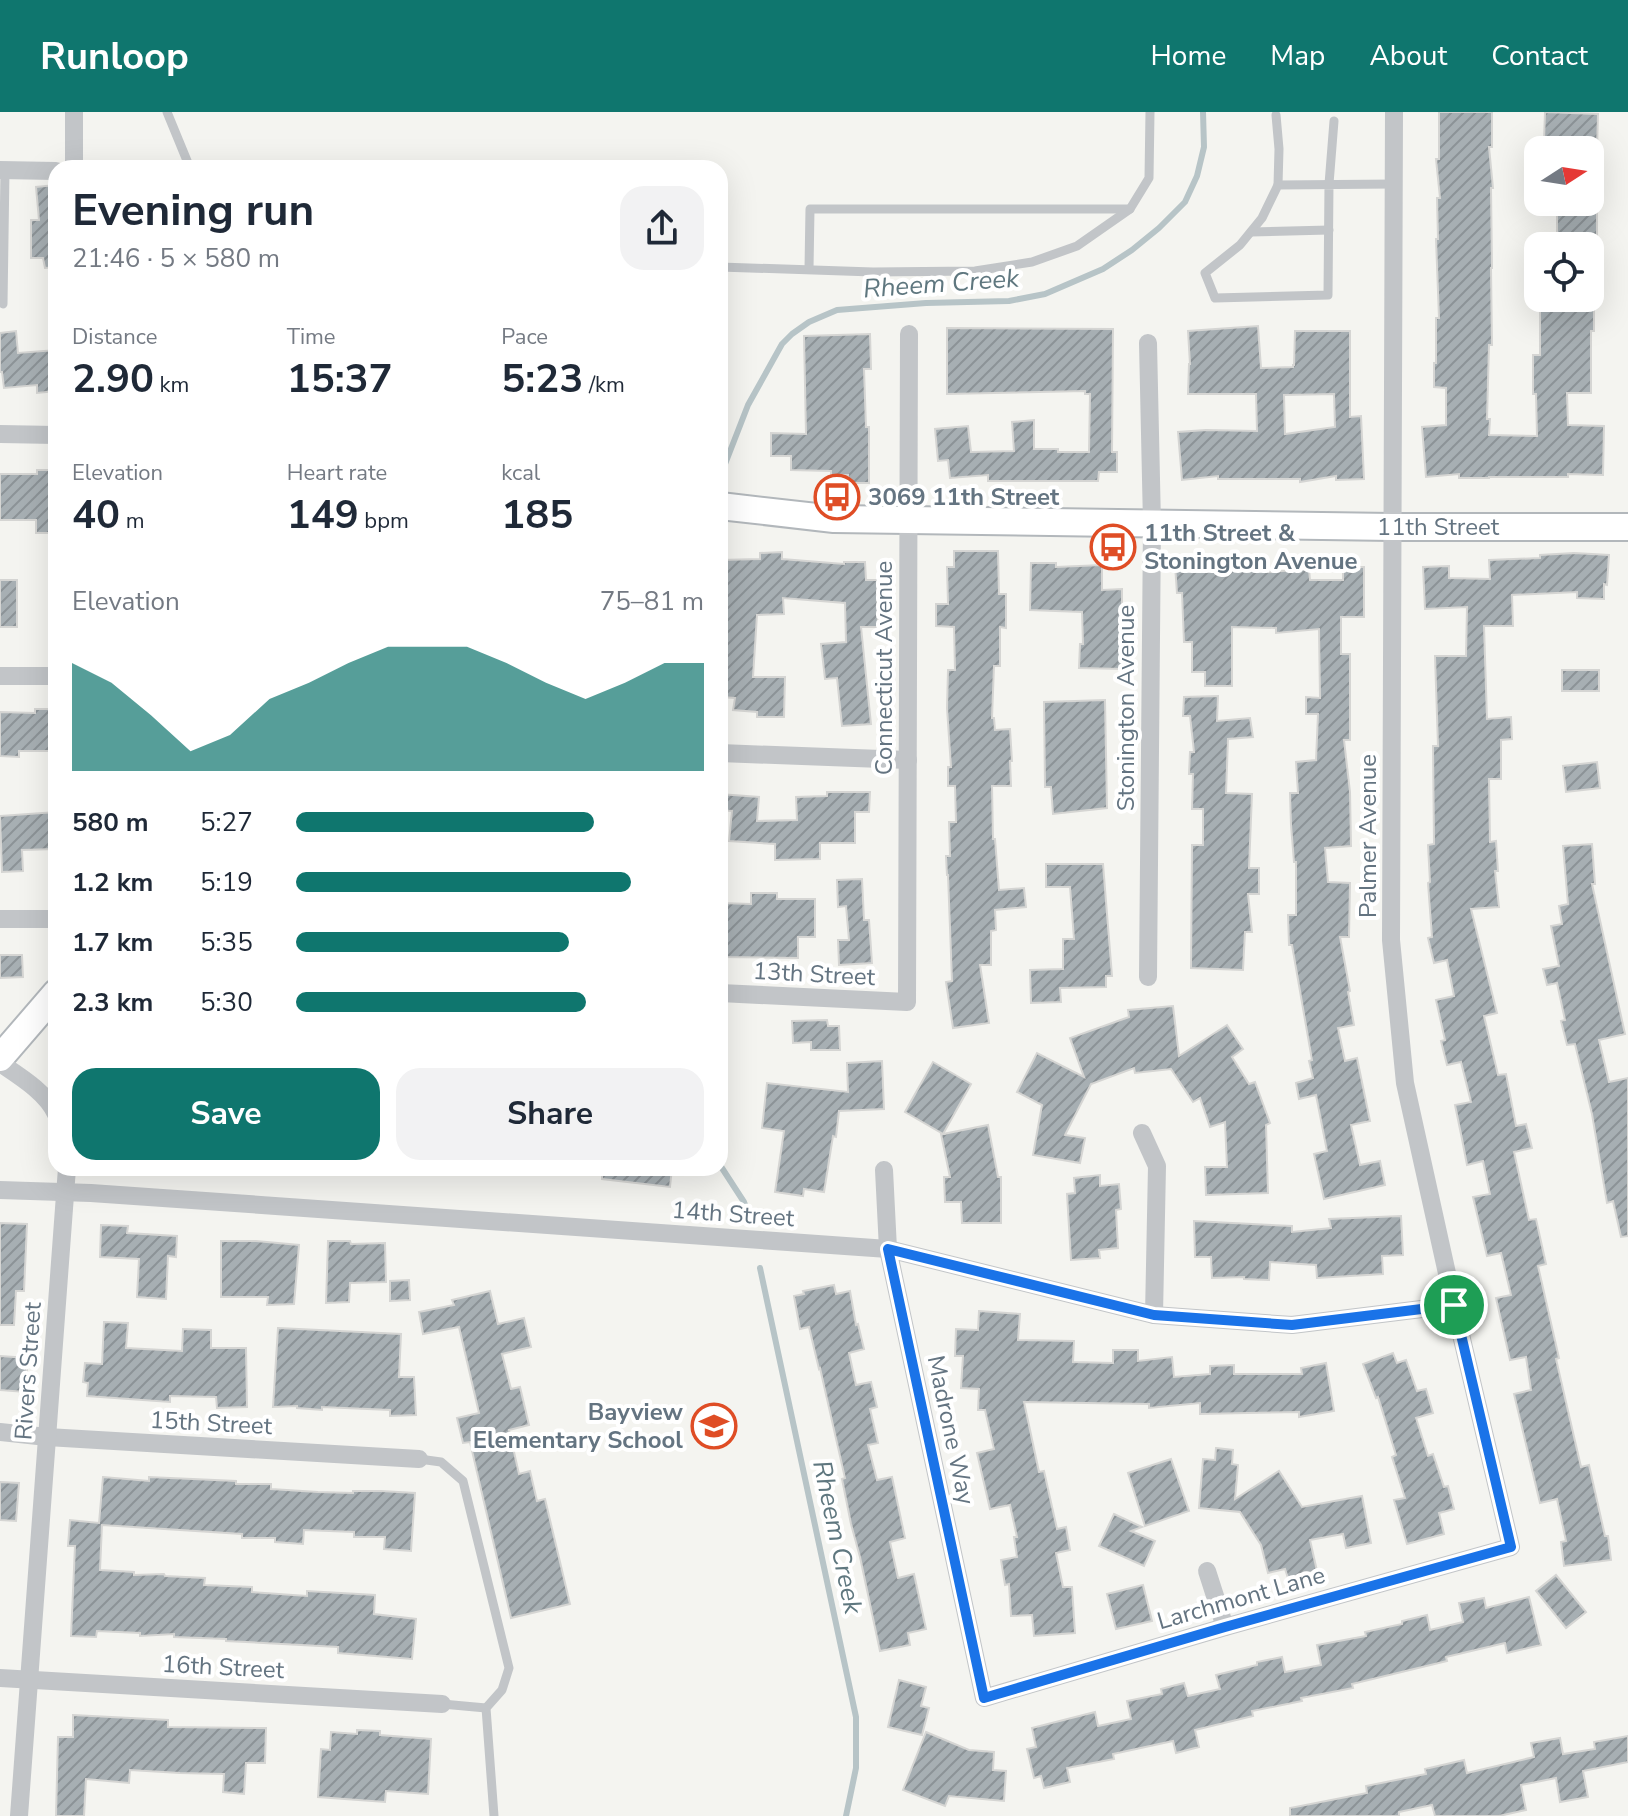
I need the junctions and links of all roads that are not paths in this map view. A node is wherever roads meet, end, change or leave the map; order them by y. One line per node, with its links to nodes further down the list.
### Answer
1 (74, 112): 7 (street)
2 (167, 112): 8 (lane)
3 (1150, 112): 14 (lane)
4 (1394, 112): 12 (street, Palmer Avenue)
5 (1276, 115): 13 (lane)
6 (1334, 121): 11 (lane)
7 (74, 160)
8 (187, 160)
9 (2, 170): 10 (street); 19 (lane)
10 (48, 171)
11 (1329, 184): 12 (lane); 13 (lane); 15 (lane)
12 (1394, 184): 27 (street, Palmer Avenue)
13 (1278, 185): 16 (lane)
14 (1130, 209): 18 (lane); 18 (lane)
15 (1329, 230): 16 (lane); 16 (lane)
16 (1251, 232)
17 (728, 267): 18 (lane)
18 (809, 269)
19 (3, 304)
20 (909, 334): 25 (street, Connecticut Avenue)
21 (1148, 343): 26 (street, Stonington Avenue)
22 (0, 434): 23 (street)
23 (48, 435)
24 (728, 507): 25 (street, 11th Street)
25 (908, 520): 26 (street, 11th Street); 32 (street, Connecticut Avenue)
26 (1152, 524): 27 (street, 11th Street); 35 (street, Stonington Avenue)
27 (1392, 527): 28 (street, 11th Street); 47 (street, Palmer Avenue)
28 (1628, 527)
29 (0, 676): 30 (street)
30 (48, 676)
31 (728, 753): 32 (street)
32 (908, 760): 37 (street, Connecticut Avenue)
33 (0, 919): 34 (street)
34 (48, 919)
35 (1148, 977)
36 (728, 993): 37 (street, 13th Street)
37 (907, 1002)
38 (48, 1003): 39 (street)
39 (0, 1060): 40 (street)
40 (48, 1101)
41 (1142, 1133): 48 (street)
42 (884, 1170): 46 (street, Madrone Way)
43 (67, 1176): 45 (street, Rivers Street)
44 (0, 1190): 45 (street, 14th Street)
45 (66, 1192): 46 (street, 14th Street); 50 (street, Rivers Street)
46 (888, 1249): 48 (street, 14th Street); 57 (street, Madrone Way)
47 (1454, 1305): 48 (street, 14th Street); 52 (street, Palmer Avenue)
48 (1154, 1315)
49 (0, 1432): 50 (street, 15th Street)
50 (47, 1437): 51 (street, 15th Street); 56 (street, Rivers Street)
51 (419, 1459): 59 (lane)
52 (1511, 1547): 54 (street, Larchmont Lane)
53 (1207, 1571): 54 (street)
54 (1225, 1627): 57 (street, Larchmont Lane)
55 (0, 1678): 56 (street, 16th Street)
56 (29, 1680): 58 (street, 16th Street); 60 (street, Rivers Street)
57 (984, 1698)
58 (442, 1704): 59 (lane)
59 (486, 1708): 61 (lane)
60 (19, 1816)
61 (494, 1816)

